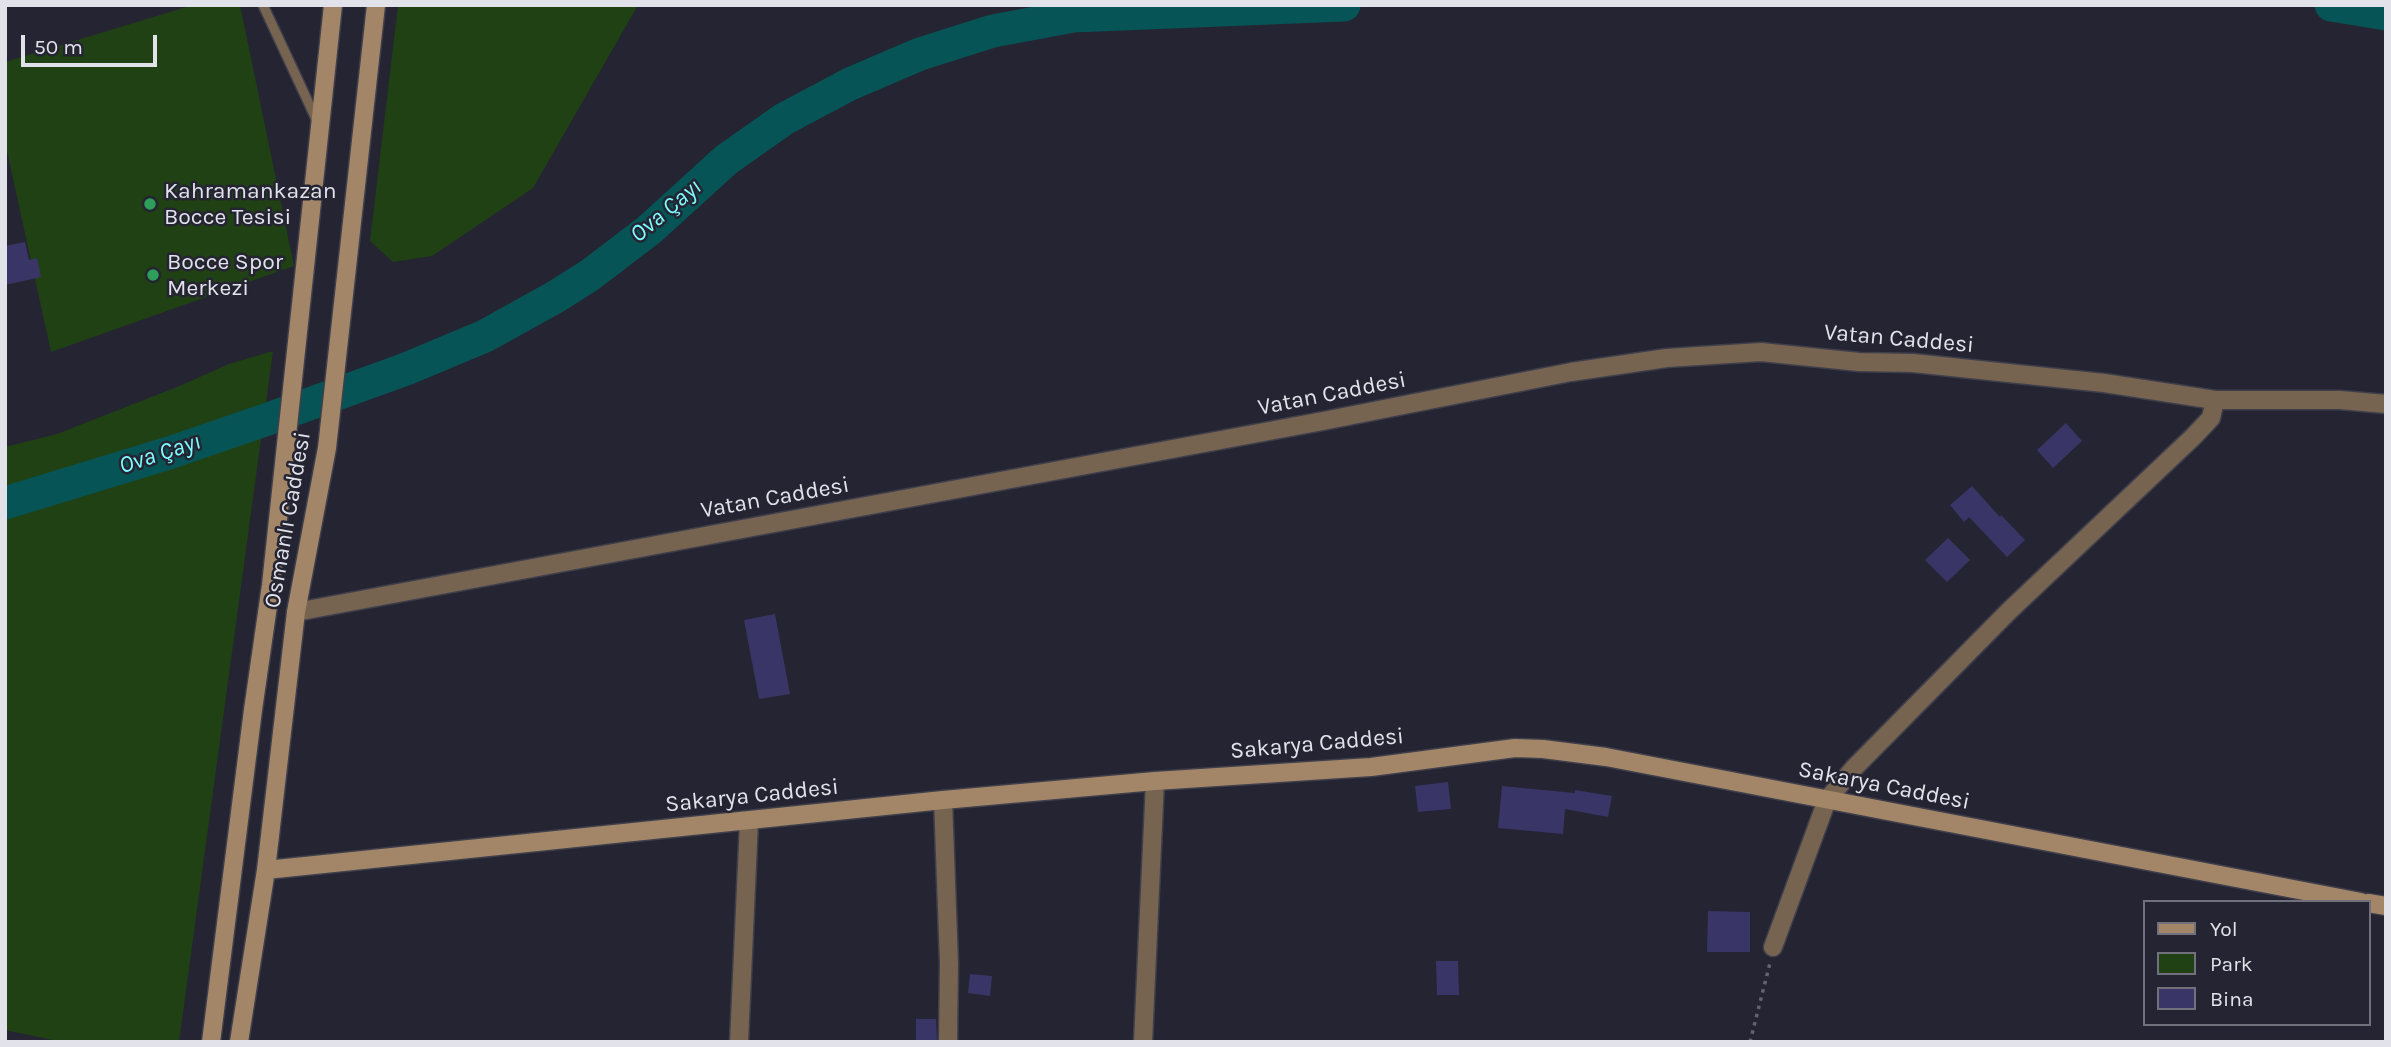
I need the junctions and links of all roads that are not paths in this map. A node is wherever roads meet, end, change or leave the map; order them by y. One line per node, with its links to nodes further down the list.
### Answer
1 (264, 5): 4 (lane)
2 (333, 5): 4 (street, Osmanlı Caddesi)
3 (376, 5): 7 (street, Osmanlı Caddesi)
4 (320, 128): 15 (street, Osmanlı Caddesi)
5 (2215, 400): 6 (street, Vatan Caddesi); 7 (street, Vatan Caddesi); 10 (street)
6 (2386, 404)
7 (296, 612): 12 (street, Osmanlı Caddesi)
8 (1155, 781): 9 (street, Sakarya Caddesi); 10 (street, Sakarya Caddesi); 19 (street)
9 (943, 800): 11 (street, Sakarya Caddesi); 18 (street)
10 (1827, 800): 13 (street, Sakarya Caddesi); 14 (street)
11 (749, 821): 12 (street, Sakarya Caddesi); 17 (street)
12 (266, 870): 16 (street, Osmanlı Caddesi)
13 (2351, 900)
14 (1773, 947)
15 (211, 1042)
16 (240, 1042)
17 (739, 1042)
18 (948, 1042)
19 (1143, 1042)

